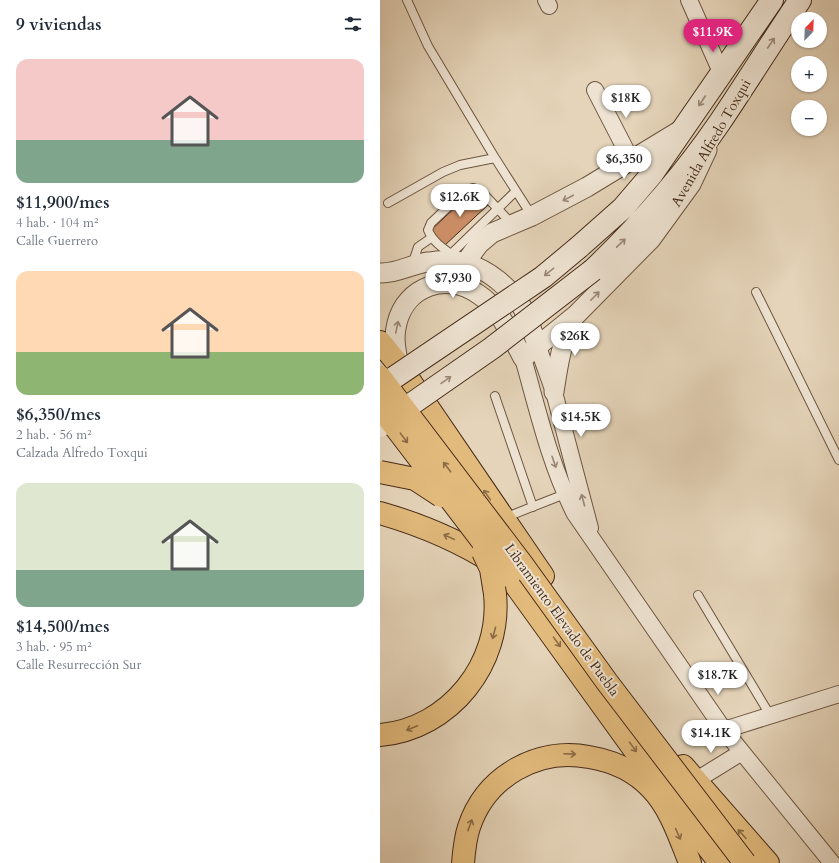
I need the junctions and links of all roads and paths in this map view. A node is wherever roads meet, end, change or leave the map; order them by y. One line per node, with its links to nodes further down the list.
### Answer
1 (407, 0): 9 (lane)
2 (689, 0): 5 (street)
3 (772, 0): 5 (main road, Avenida Alfredo Toxqui)
4 (800, 0): 7 (main road, Avenida Alfredo Toxqui, one-way to 4)
5 (721, 72): 8 (main road, Avenida Alfredo Toxqui, one-way to 8)
6 (595, 90): 10 (street)
7 (719, 123): 22 (street, Avenida Alfredo Toxqui, one-way to 7); 31 (main road, one-way to 7, bridge)
8 (685, 127): 10 (street); 27 (main road, Avenida Alfredo Toxqui, one-way to 27, bridge)
9 (495, 158): 11 (lane); 12 (lane)
10 (631, 160): 14 (street, one-way to 14)
11 (516, 191): 13 (lane); 14 (lane)
12 (388, 203)
13 (498, 208): 15 (lane); 16 (lane); 17 (lane)
14 (532, 216): 15 (street)
15 (513, 224): 17 (street)
16 (431, 238): 17 (lane); 18 (lane)
17 (458, 258): 18 (street); 20 (street); 24 (street)
18 (412, 266): 19 (street)
19 (380, 273)
20 (456, 284): 24 (street); 25 (street, one-way to 20)
21 (756, 292): 32 (lane)
22 (576, 315): 24 (street, Avenida Alfredo Toxqui); 28 (street)
23 (380, 342): 25 (main road)
24 (531, 353): 28 (street); 34 (street, one-way to 34)
25 (399, 365): 37 (main road, one-way to 25)
26 (380, 377): 50 (main road, Libramiento Elevado de Puebla, one-way to 26, bridge)
27 (380, 387)
28 (554, 392): 38 (street, one-way to 28)
29 (495, 396): 35 (lane)
30 (380, 408): 49 (main road, Libramiento Elevado de Puebla, one-way to 49, bridge)
31 (380, 426)
32 (839, 460)
33 (380, 472): 44 (main road, one-way to 44, bridge)
34 (565, 494): 35 (lane); 38 (street)
35 (533, 507): 37 (lane)
36 (380, 513): 40 (main road, one-way to 36)
37 (503, 518): 40 (main road)
38 (593, 538): 43 (street)
39 (698, 594): 42 (lane)
40 (599, 657): 46 (main road)
41 (839, 694): 42 (street)
42 (770, 715): 43 (street)
43 (724, 730): 45 (street)
44 (380, 735)
45 (742, 752): 46 (street); 52 (street)
46 (695, 781): 49 (main road); 51 (main road, one-way to 46)
47 (463, 863): 48 (main road, one-way to 48)
48 (690, 863)
49 (720, 863)
50 (745, 863)
51 (768, 863)
52 (832, 863)

